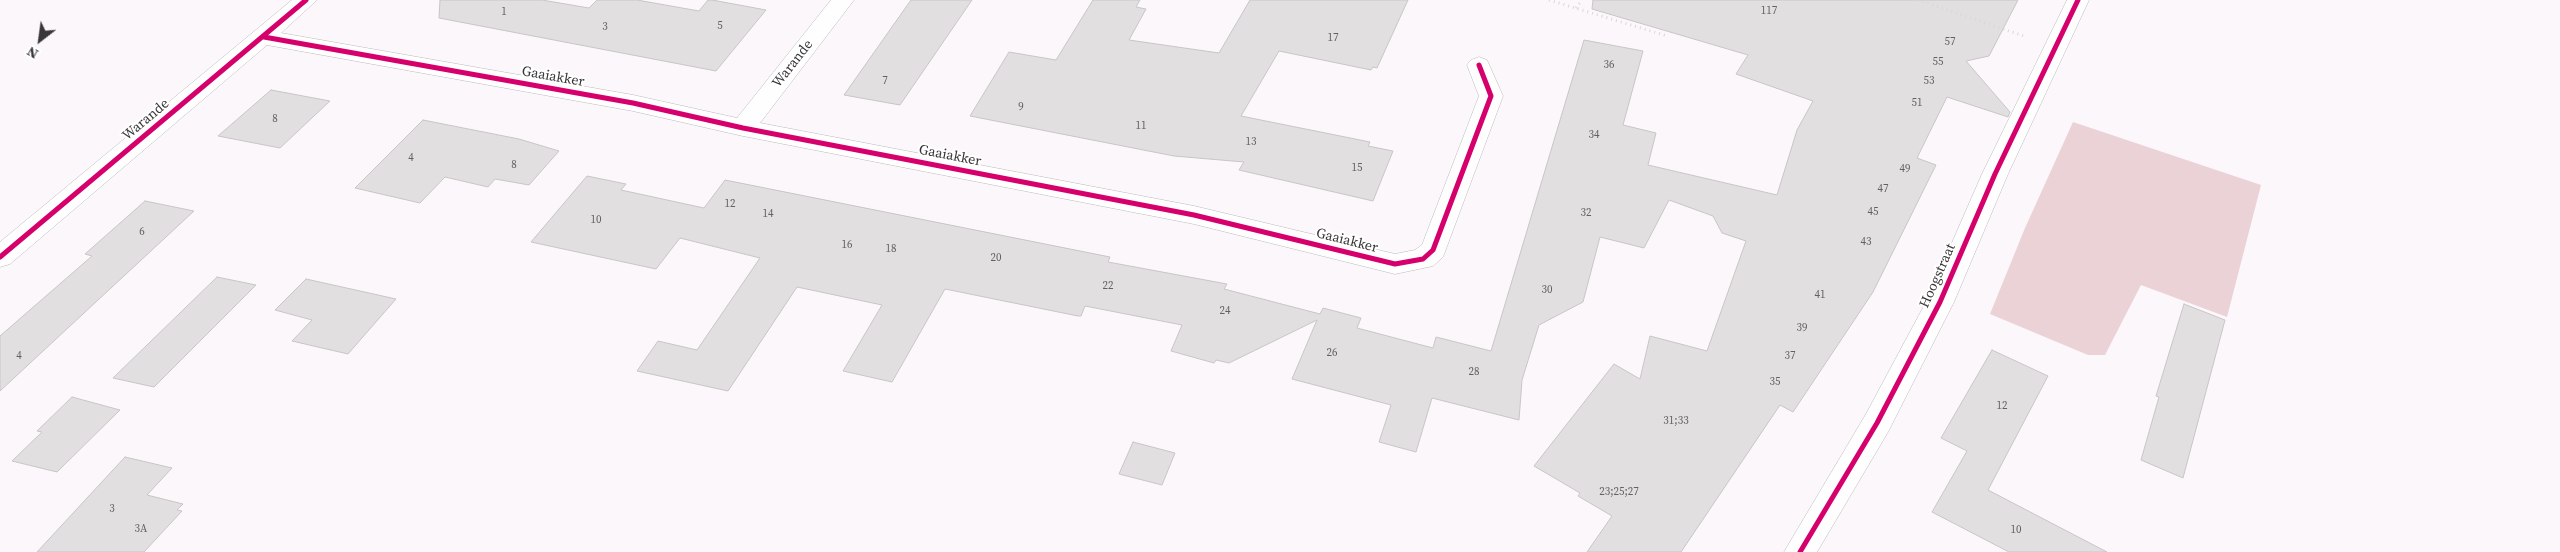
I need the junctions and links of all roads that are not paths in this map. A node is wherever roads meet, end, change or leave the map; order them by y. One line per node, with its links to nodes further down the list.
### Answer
1 (306, 0): 4 (street, Warande)
2 (843, 0): 6 (street, Warande)
3 (2078, 0): 8 (street, Hoogstraat)
4 (264, 37): 6 (street, Gaaiakker); 7 (street, Warande)
5 (1479, 65): 6 (street, Gaaiakker)
6 (743, 128)
7 (0, 257)
8 (1800, 552)

